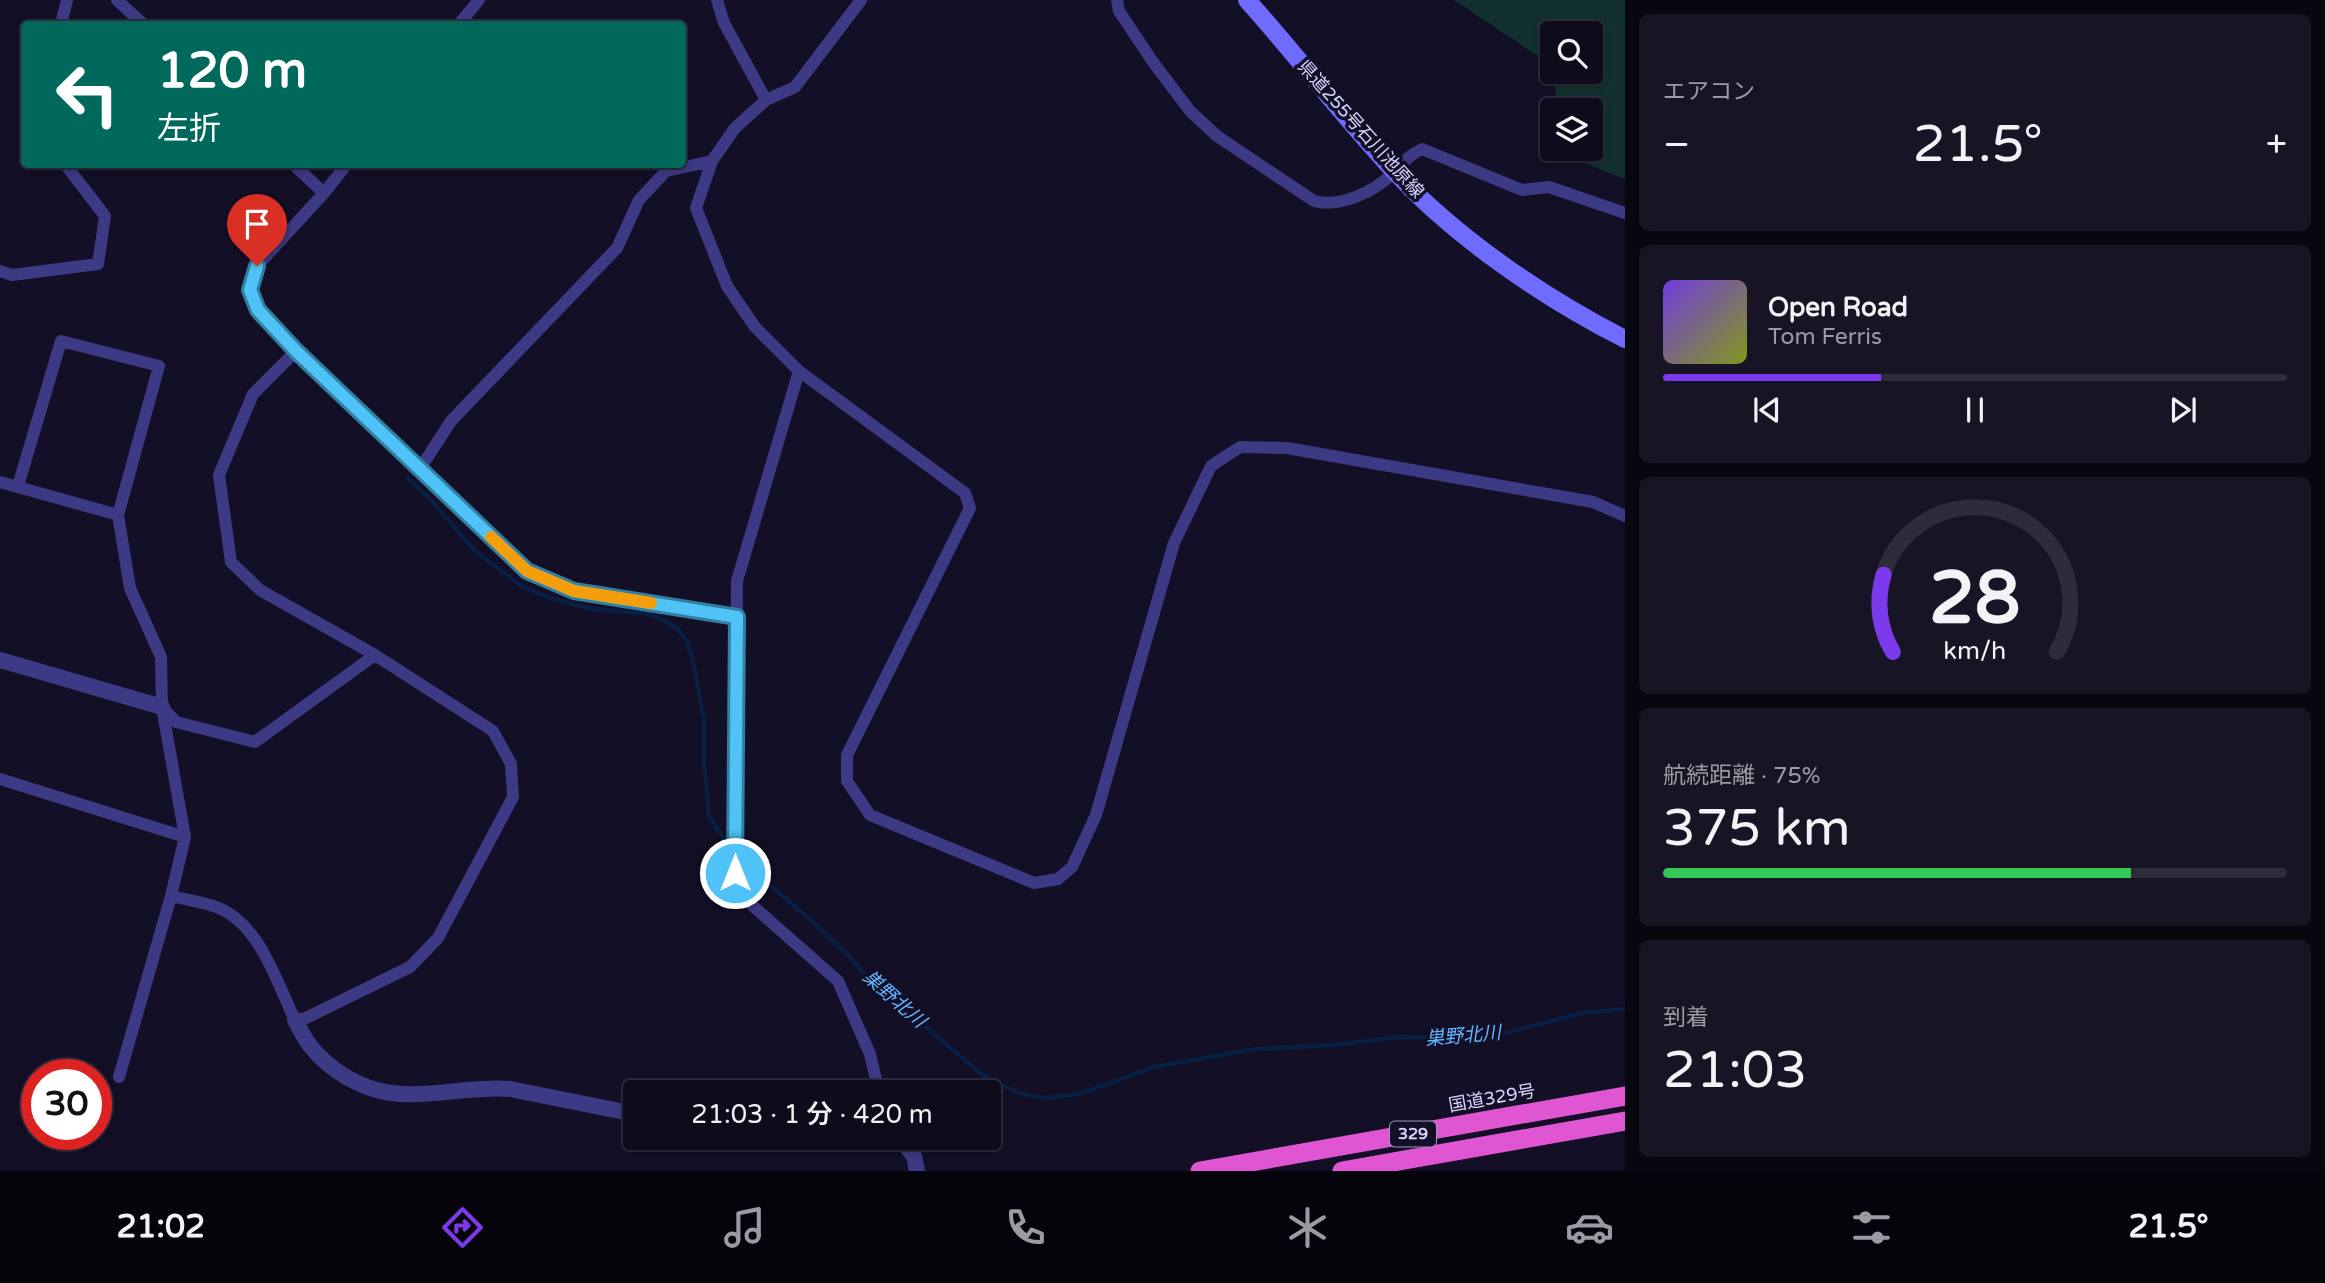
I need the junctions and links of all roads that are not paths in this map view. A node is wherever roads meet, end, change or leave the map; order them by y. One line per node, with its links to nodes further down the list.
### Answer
1 (67, 0): 8 (street)
2 (117, 0): 9 (street)
3 (479, 0): 10 (street)
4 (717, 0): 11 (street)
5 (861, 0): 11 (street)
6 (1117, 0): 18 (street)
7 (1247, 0): 18 (main road, 県道255号石川池原線)
8 (62, 21)
9 (140, 21)
10 (462, 21)
11 (766, 100): 12 (street)
12 (712, 161): 13 (street); 24 (street)
13 (686, 167)
14 (68, 168): 21 (street)
15 (297, 168): 19 (street)
16 (344, 168): 19 (street)
17 (683, 168): 25 (street)
18 (1395, 172): 20 (street); 22 (main road, 県道255号石川池原線)
19 (324, 193): 23 (street)
20 (1625, 213)
21 (0, 271)
22 (1625, 339)
23 (296, 351): 25 (street); 31 (street)
24 (799, 370): 29 (street); 30 (street)
25 (420, 469): 30 (street)
26 (0, 482): 27 (street)
27 (18, 486): 28 (street); 28 (street)
28 (118, 516): 33 (street)
29 (1625, 516)
30 (737, 617): 39 (street)
31 (375, 655): 33 (street); 37 (street)
32 (0, 660): 33 (street)
33 (162, 707): 35 (street)
34 (0, 779): 35 (street)
35 (185, 837): 36 (street)
36 (171, 895): 37 (street); 38 (street)
37 (295, 1020): 41 (street)
38 (119, 1077)
39 (876, 1080)
40 (1625, 1096): 45 (highway, 国道329号 / 329)
41 (623, 1112)
42 (1625, 1121): 46 (highway, 329)
43 (909, 1150): 44 (street)
44 (918, 1171)
45 (1200, 1171)
46 (1342, 1171)

